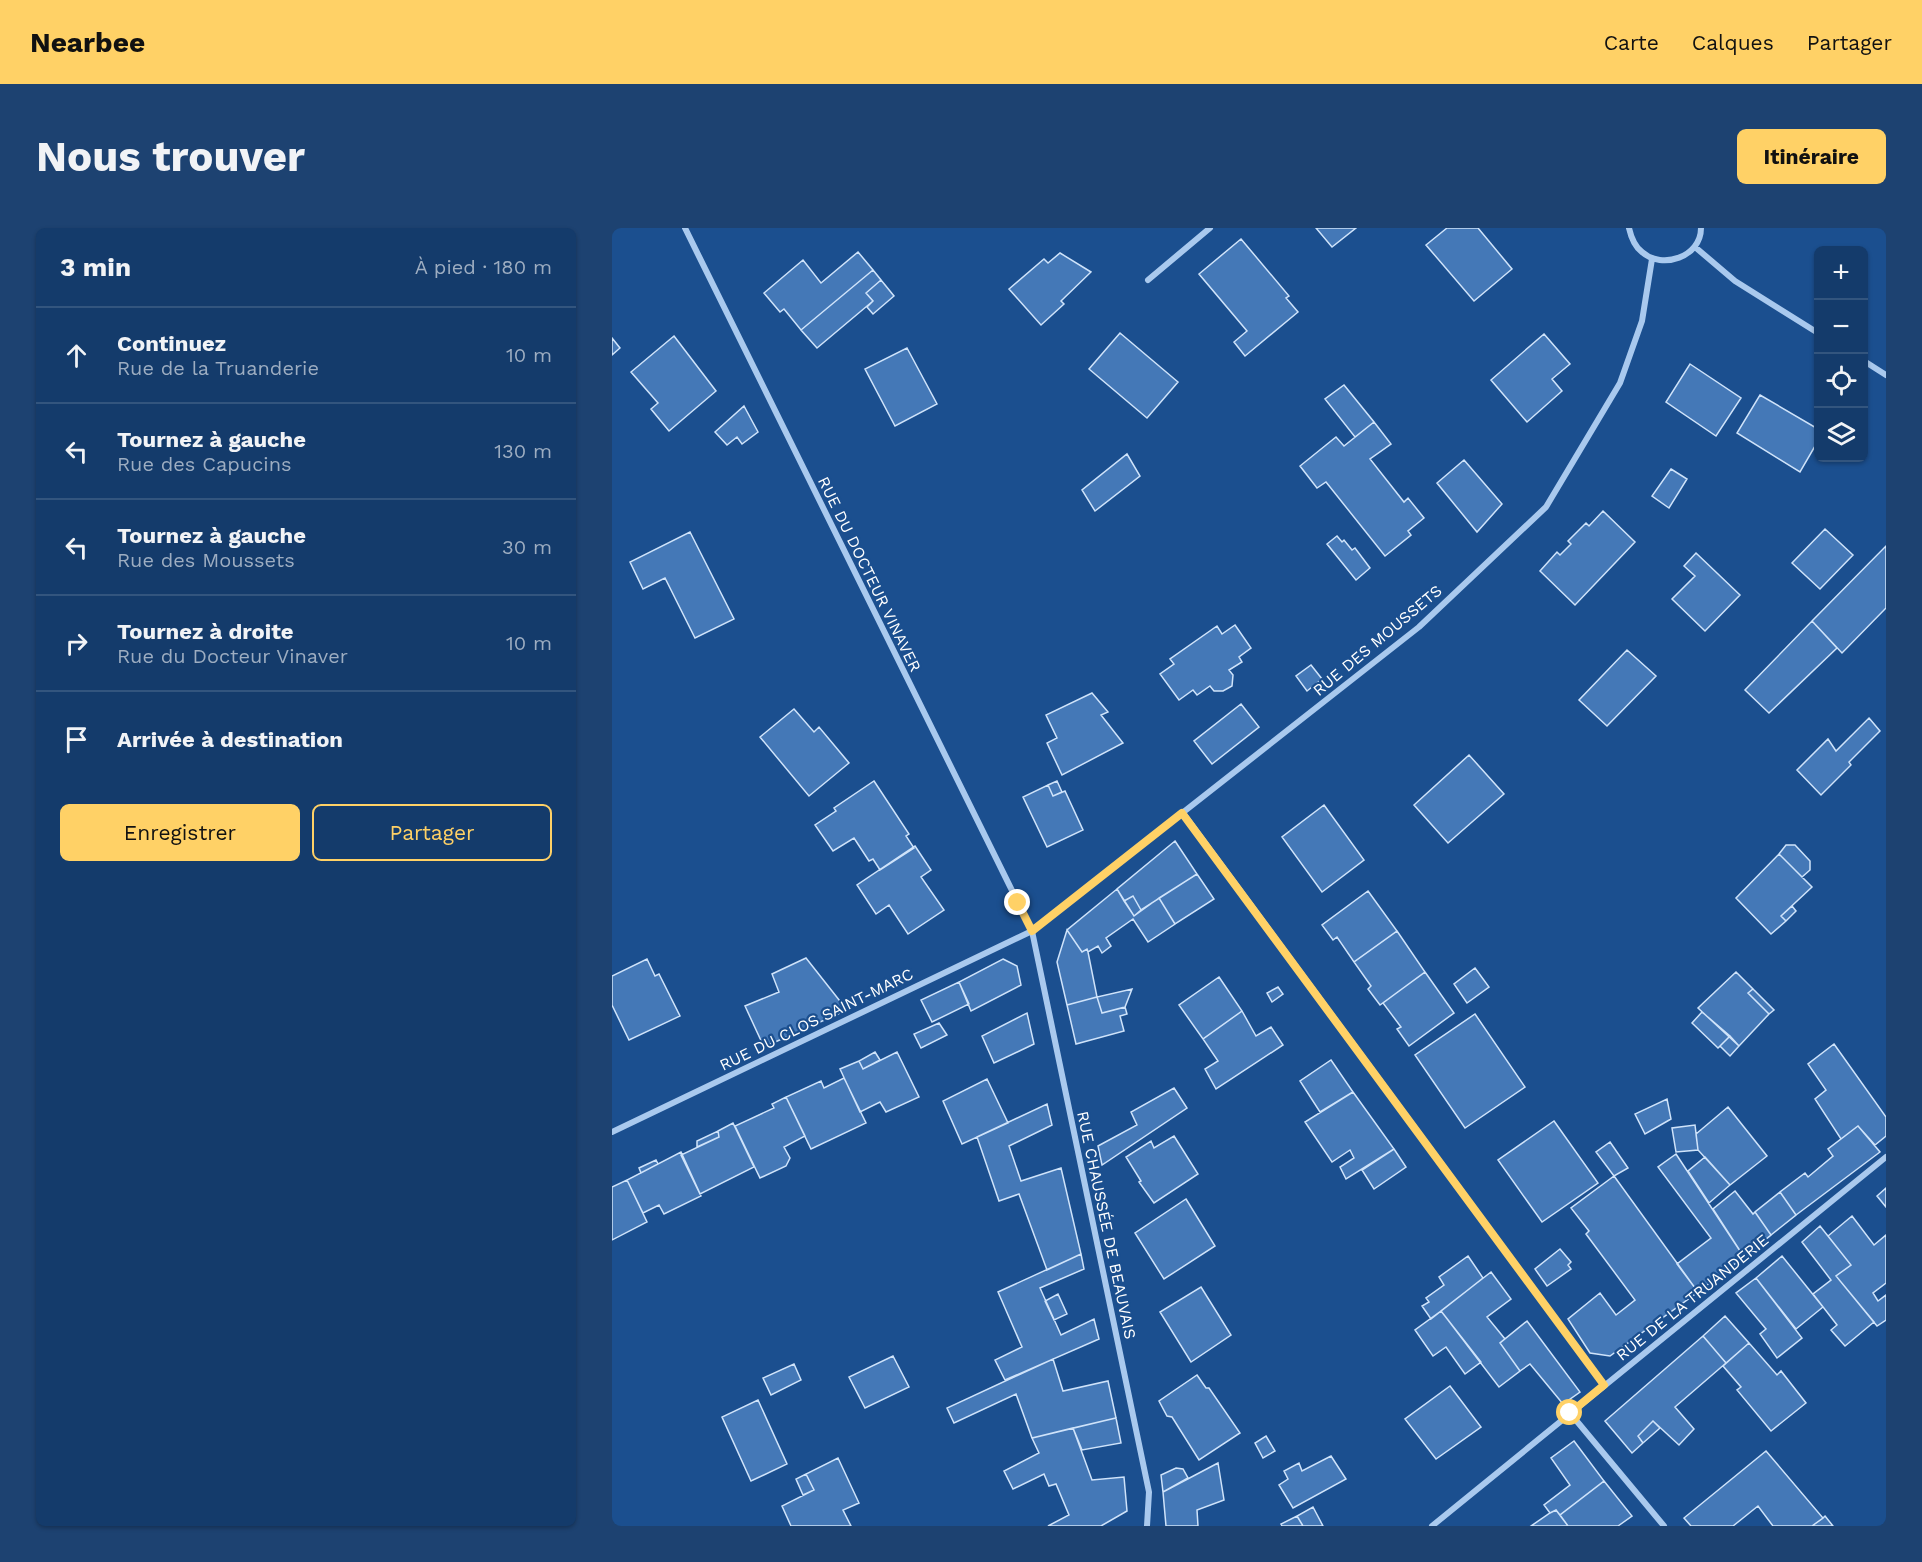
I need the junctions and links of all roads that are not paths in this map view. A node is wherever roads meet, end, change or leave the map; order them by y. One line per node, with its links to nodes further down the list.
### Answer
1 (685, 228): 12 (street, RUE DU DOCTEUR VINAVER)
2 (1210, 228): 7 (street)
3 (1629, 228): 6 (street)
4 (1701, 228): 5 (street)
5 (1695, 248): 6 (street); 8 (street)
6 (1652, 259): 11 (street, RUE DES MOUSSETS)
7 (1148, 280)
8 (1814, 330)
9 (1868, 364): 10 (street)
10 (1886, 375)
11 (1182, 813): 12 (street, RUE DES MOUSSETS); 15 (street)
12 (1032, 931): 13 (street, RUE DU CLOS SAINT-MARC); 17 (street, RUE CHAUSSÉE DE BEAUVAIS)
13 (612, 1131)
14 (1886, 1156): 15 (street, RUE DE LA TRUANDERIE)
15 (1604, 1385): 16 (street, RUE DE LA TRUANDERIE)
16 (1570, 1413): 18 (street, RUE DE LA TRUANDERIE); 19 (street)
17 (1147, 1526)
18 (1432, 1526)
19 (1664, 1526)

